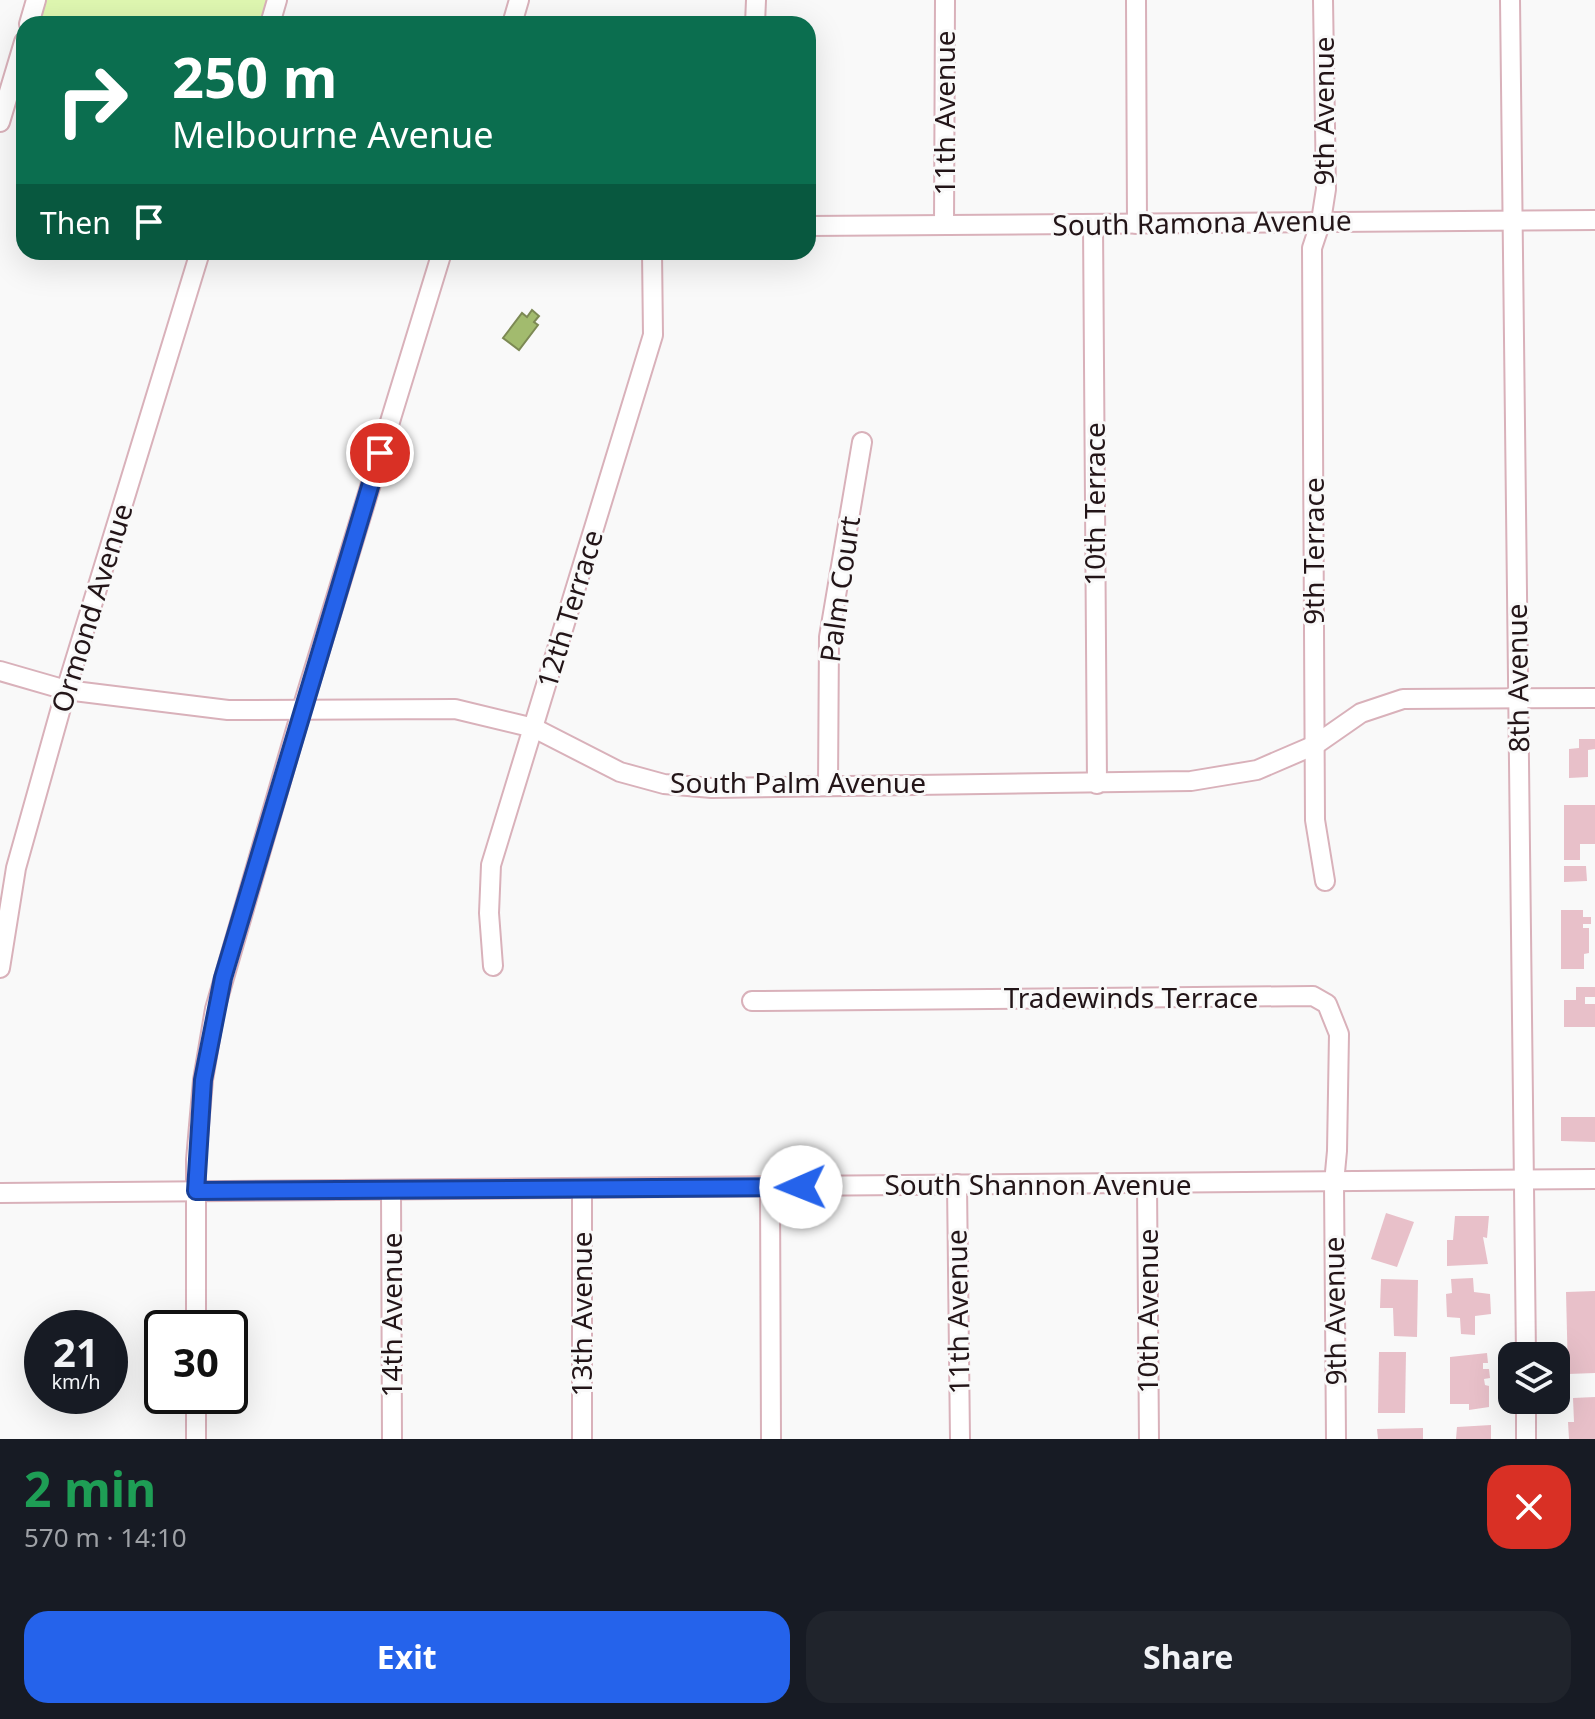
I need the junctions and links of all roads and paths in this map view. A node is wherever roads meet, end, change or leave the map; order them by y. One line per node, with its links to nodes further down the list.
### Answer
1 (945, 0): 13 (street, 11th Avenue)
2 (1136, 0): 12 (street)
3 (1323, 0): 9 (street, 9th Avenue)
4 (1510, 0): 10 (street, 8th Avenue)
5 (16, 76): 6 (street)
6 (10, 102): 7 (street)
7 (0, 122)
8 (1595, 220): 10 (street, South Ramona Avenue)
9 (1321, 221): 10 (street, South Ramona Avenue); 12 (street, South Ramona Avenue); 25 (street, 9th Terrace)
10 (1513, 222): 22 (street, 8th Avenue)
11 (1093, 224): 12 (street, South Ramona Avenue); 13 (street, South Ramona Avenue); 26 (street, 10th Terrace)
12 (1137, 224)
13 (944, 225): 14 (street, South Ramona Avenue)
14 (816, 226)
15 (198, 260): 20 (street, Ormond Avenue)
16 (440, 260): 23 (street)
17 (652, 260): 24 (street, 12th Terrace)
18 (862, 442): 27 (street, Palm Court)
19 (0, 671): 20 (street, South Palm Avenue)
20 (66, 690): 23 (street, South Palm Avenue); 30 (street, Ormond Avenue)
21 (1595, 698): 22 (street, South Palm Avenue)
22 (1518, 699): 25 (street, South Palm Avenue); 32 (street, 8th Avenue)
23 (301, 712): 24 (street, South Palm Avenue); 40 (street)
24 (534, 728): 27 (street, South Palm Avenue); 29 (street, 12th Terrace)
25 (1315, 745): 26 (street, South Palm Avenue); 28 (street, 9th Terrace)
26 (1097, 784): 27 (street, South Palm Avenue)
27 (828, 785)
28 (1325, 881)
29 (493, 966)
30 (0, 968)
31 (752, 1001): 34 (street, Tradewinds Terrace)
32 (1524, 1179): 33 (street, South Shannon Avenue); 34 (street, South Shannon Avenue); 43 (street, 8th Avenue)
33 (1595, 1179)
34 (1334, 1183): 36 (street, South Shannon Avenue); 52 (street, 9th Avenue)
35 (957, 1184): 36 (street, South Shannon Avenue); 37 (street, South Shannon Avenue); 50 (street, 11th Avenue)
36 (1147, 1184): 51 (street, 10th Avenue)
37 (770, 1188): 38 (street, South Shannon Avenue); 49 (street)
38 (582, 1189): 39 (street, South Shannon Avenue); 48 (street, 13th Avenue)
39 (391, 1190): 40 (street, South Shannon Avenue); 47 (street, 14th Avenue)
40 (196, 1191): 41 (street, South Shannon Avenue); 42 (street)
41 (0, 1193)
42 (196, 1310)
43 (1526, 1342)
44 (196, 1414): 46 (street)
45 (1526, 1414): 53 (street)
46 (196, 1439)
47 (392, 1439)
48 (582, 1439)
49 (771, 1439)
50 (960, 1439)
51 (1149, 1439)
52 (1336, 1439)
53 (1526, 1439)

